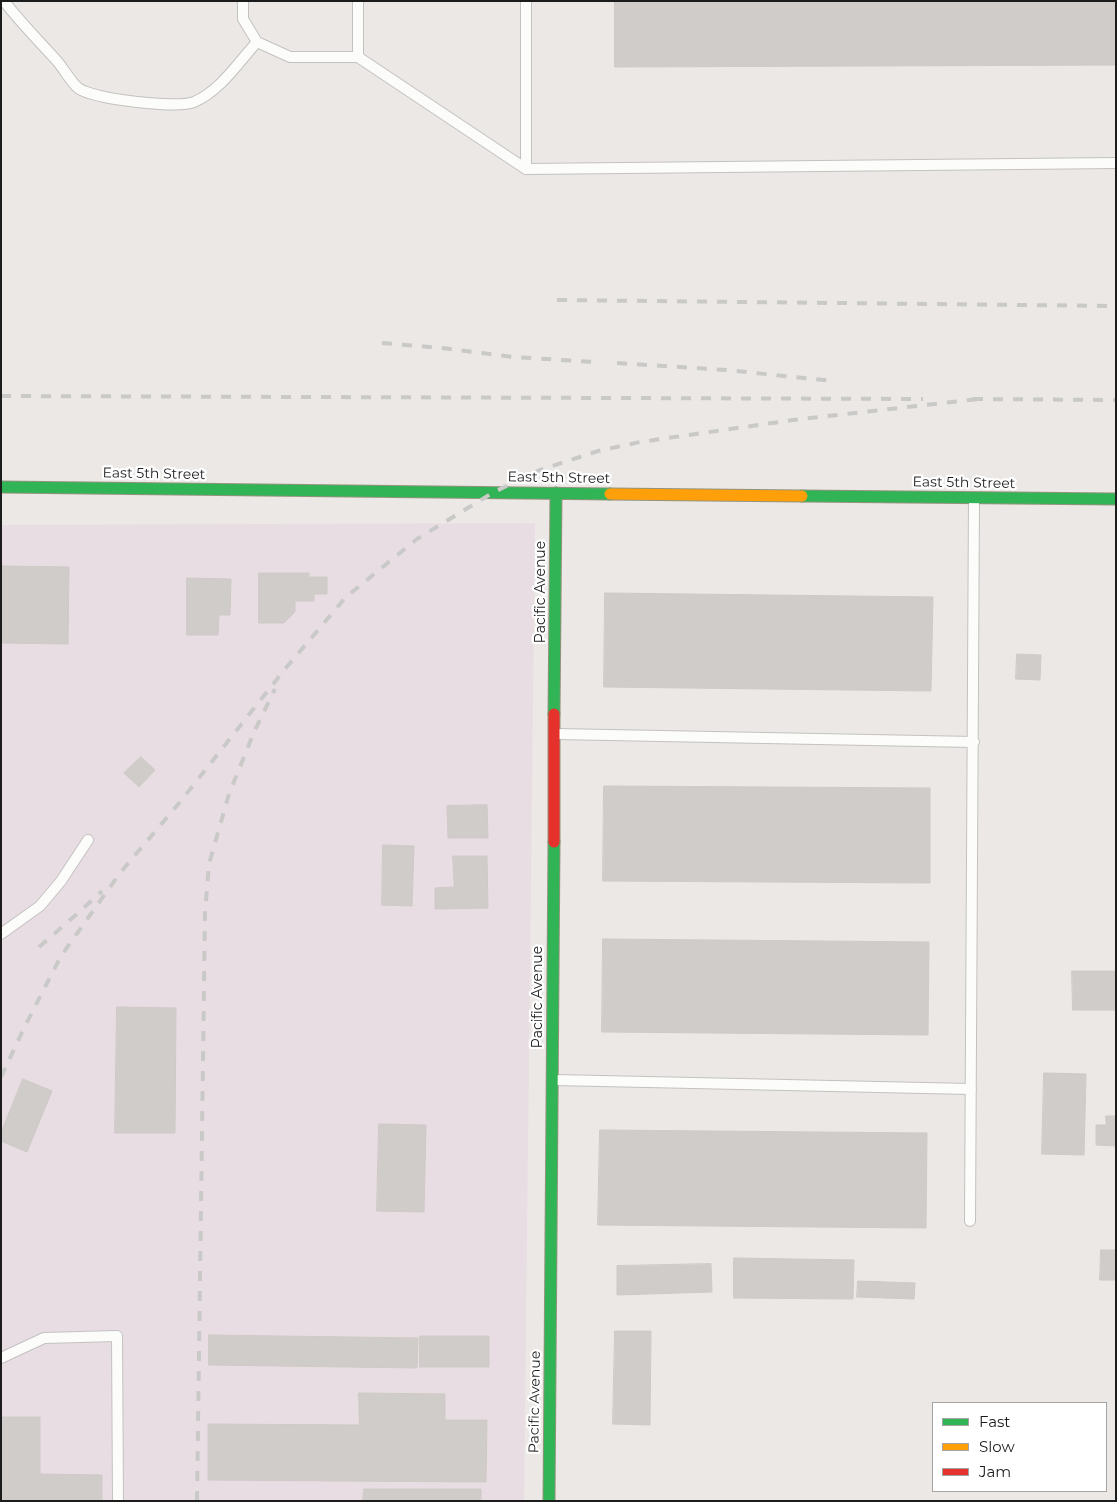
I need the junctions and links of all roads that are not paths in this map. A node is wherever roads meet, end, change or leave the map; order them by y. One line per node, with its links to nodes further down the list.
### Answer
1 (4, 1): 5 (lane)
2 (243, 1): 5 (lane)
3 (358, 1): 6 (lane)
4 (526, 1): 8 (lane)
5 (257, 42): 6 (lane)
6 (358, 57): 8 (lane)
7 (1116, 163): 8 (lane)
8 (526, 169)
9 (1, 487): 10 (main road, East 5th Street)
10 (556, 493): 11 (main road, East 5th Street); 13 (main road, Pacific Avenue)
11 (974, 498): 12 (main road, East 5th Street); 14 (lane)
12 (1116, 499)
13 (555, 734): 14 (lane); 17 (main road, Pacific Avenue)
14 (974, 742): 18 (lane)
15 (88, 840): 16 (lane)
16 (1, 934)
17 (553, 1080): 18 (lane); 22 (main road, Pacific Avenue)
18 (971, 1089): 19 (lane)
19 (970, 1221)
20 (1, 1358): 21 (lane)
21 (118, 1501)
22 (549, 1501)

